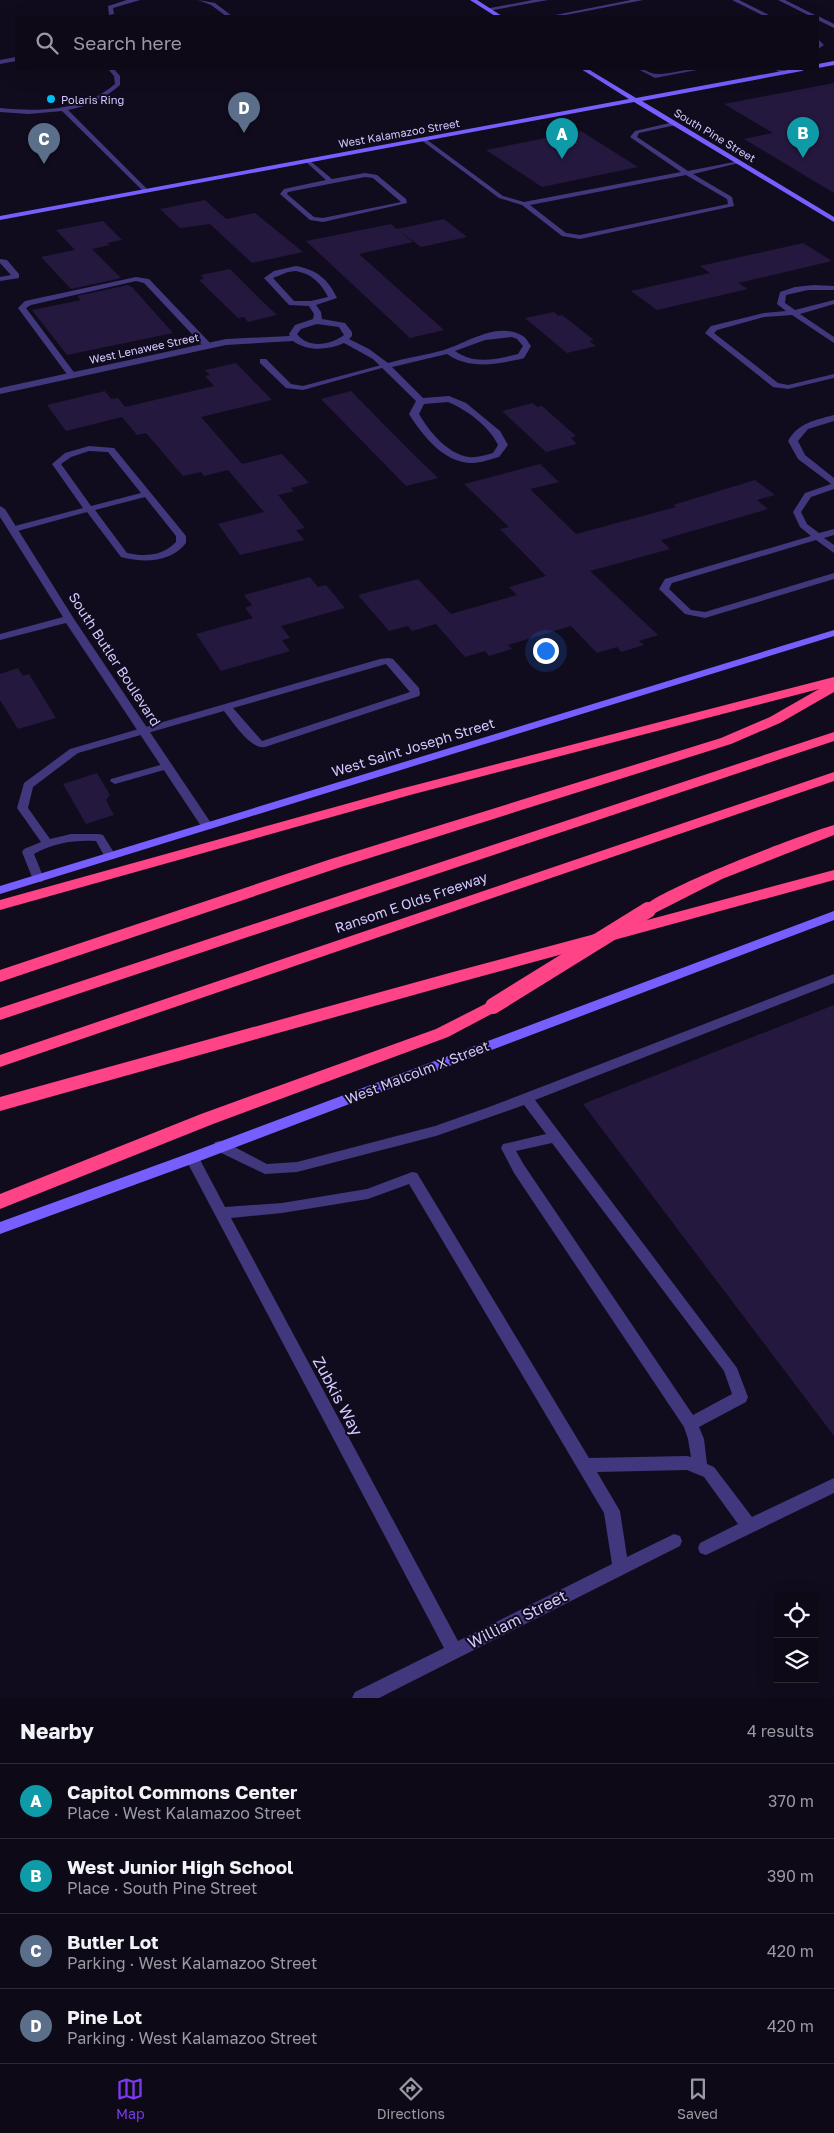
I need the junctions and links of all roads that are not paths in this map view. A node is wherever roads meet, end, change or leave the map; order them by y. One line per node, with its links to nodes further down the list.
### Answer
1 (137, 0): 11 (lane)
2 (202, 0): 10 (lane)
3 (216, 0): 10 (lane)
4 (473, 0): 9 (street)
5 (545, 0): 9 (street)
6 (640, 0): 13 (lane)
7 (735, 0): 14 (lane)
8 (781, 0): 15 (lane)
9 (488, 9): 12 (street)
10 (231, 13)
11 (111, 14)
12 (497, 15)
13 (558, 15)
14 (766, 15)
15 (812, 15)
16 (819, 18): 17 (lane)
17 (834, 26)
18 (15, 59): 19 (lane)
19 (0, 62)
20 (834, 63): 21 (street)
21 (819, 66)
22 (111, 70): 28 (lane)
23 (586, 70): 27 (street, South Pine Street)
24 (644, 70): 25 (lane)
25 (693, 70)
26 (780, 70): 27 (street, West Kalamazoo Street)
27 (635, 100): 30 (street, South Pine Street); 31 (street, West Kalamazoo Street)
28 (63, 109): 29 (lane); 36 (lane)
29 (0, 110)
30 (674, 124): 33 (street, South Pine Street); 34 (lane)
31 (424, 140): 32 (street, West Kalamazoo Street); 37 (lane)
32 (308, 161): 35 (lane); 36 (street, West Kalamazoo Street)
33 (737, 162): 34 (lane); 39 (street, South Pine Street)
34 (687, 172): 37 (lane); 37 (lane)
35 (331, 181): 35 (lane)
36 (146, 191): 40 (street, West Kalamazoo Street)
37 (524, 204)
38 (834, 210): 39 (street)
39 (820, 212): 41 (street, South Pine Street)
40 (0, 218)
41 (834, 220)
42 (0, 261): 43 (lane)
43 (0, 279)
44 (830, 288): 45 (lane); 48 (lane)
45 (834, 294)
46 (834, 302): 48 (lane)
47 (311, 304): 47 (street); 49 (street)
48 (794, 313): 52 (lane); 58 (lane)
49 (318, 321): 50 (street); 51 (street)
50 (295, 338): 51 (street, West Lenawee Street); 53 (street, West Lenawee Street)
51 (344, 340): 56 (street)
52 (834, 341)
53 (208, 346): 57 (street, West Lenawee Street); 57 (lane)
54 (449, 351): 54 (street); 56 (street)
55 (263, 361): 56 (lane)
56 (385, 366): 60 (street)
57 (72, 375): 59 (street, West Lenawee Street)
58 (834, 376)
59 (0, 391)
60 (421, 401): 60 (street)
61 (834, 418): 62 (street)
62 (834, 484): 68 (lane)
63 (147, 494): 65 (lane); 65 (lane); 65 (lane)
64 (0, 509): 66 (street, South Butler Boulevard)
65 (88, 509): 66 (lane)
66 (14, 529): 71 (street, South Butler Boulevard)
67 (834, 532): 68 (lane)
68 (817, 537): 69 (lane); 70 (lane)
69 (834, 550)
70 (834, 576)
71 (69, 619): 73 (street); 77 (street, South Butler Boulevard)
72 (834, 634): 82 (street, West Saint Joseph Street)
73 (0, 637)
74 (834, 681): 89 (highway)
75 (834, 686): 91 (highway)
76 (226, 707): 76 (lane); 77 (lane)
77 (144, 731): 79 (street, South Butler Boulevard); 84 (lane)
78 (834, 736): 93 (highway, Ransom E Olds Freeway)
79 (167, 766): 81 (lane); 82 (street, South Butler Boulevard)
80 (834, 776): 94 (highway, Ransom E Olds Freeway)
81 (115, 781)
82 (206, 826): 85 (street, West Saint Joseph Street)
83 (834, 830): 100 (highway, bridge)
84 (47, 842): 85 (lane); 87 (lane)
85 (110, 856): 87 (street, West Saint Joseph Street)
86 (834, 875): 96 (highway)
87 (38, 878): 88 (street, West Saint Joseph Street)
88 (0, 890)
89 (0, 905)
90 (834, 915): 98 (street, West Malcolm X Street)
91 (0, 976)
92 (834, 978): 95 (lane)
93 (0, 1014)
94 (0, 1061)
95 (526, 1098): 97 (lane); 98 (lane)
96 (0, 1104)
97 (555, 1137): 103 (lane); 103 (lane)
98 (220, 1146): 99 (street, West Malcolm X Street)
99 (192, 1158): 101 (lane, Zubkis Way); 102 (street, West Malcolm X Street)
100 (0, 1202)
101 (221, 1213): 104 (lane); 111 (lane, Zubkis Way)
102 (0, 1228)
103 (690, 1424): 105 (lane)
104 (584, 1465): 105 (lane); 110 (lane)
105 (700, 1469): 107 (lane)
106 (834, 1485): 107 (lane)
107 (750, 1527): 109 (lane)
108 (674, 1541): 110 (lane, William Street)
109 (706, 1548)
110 (620, 1567): 111 (lane, William Street)
111 (454, 1650): 112 (lane, William Street)
112 (361, 1698)

